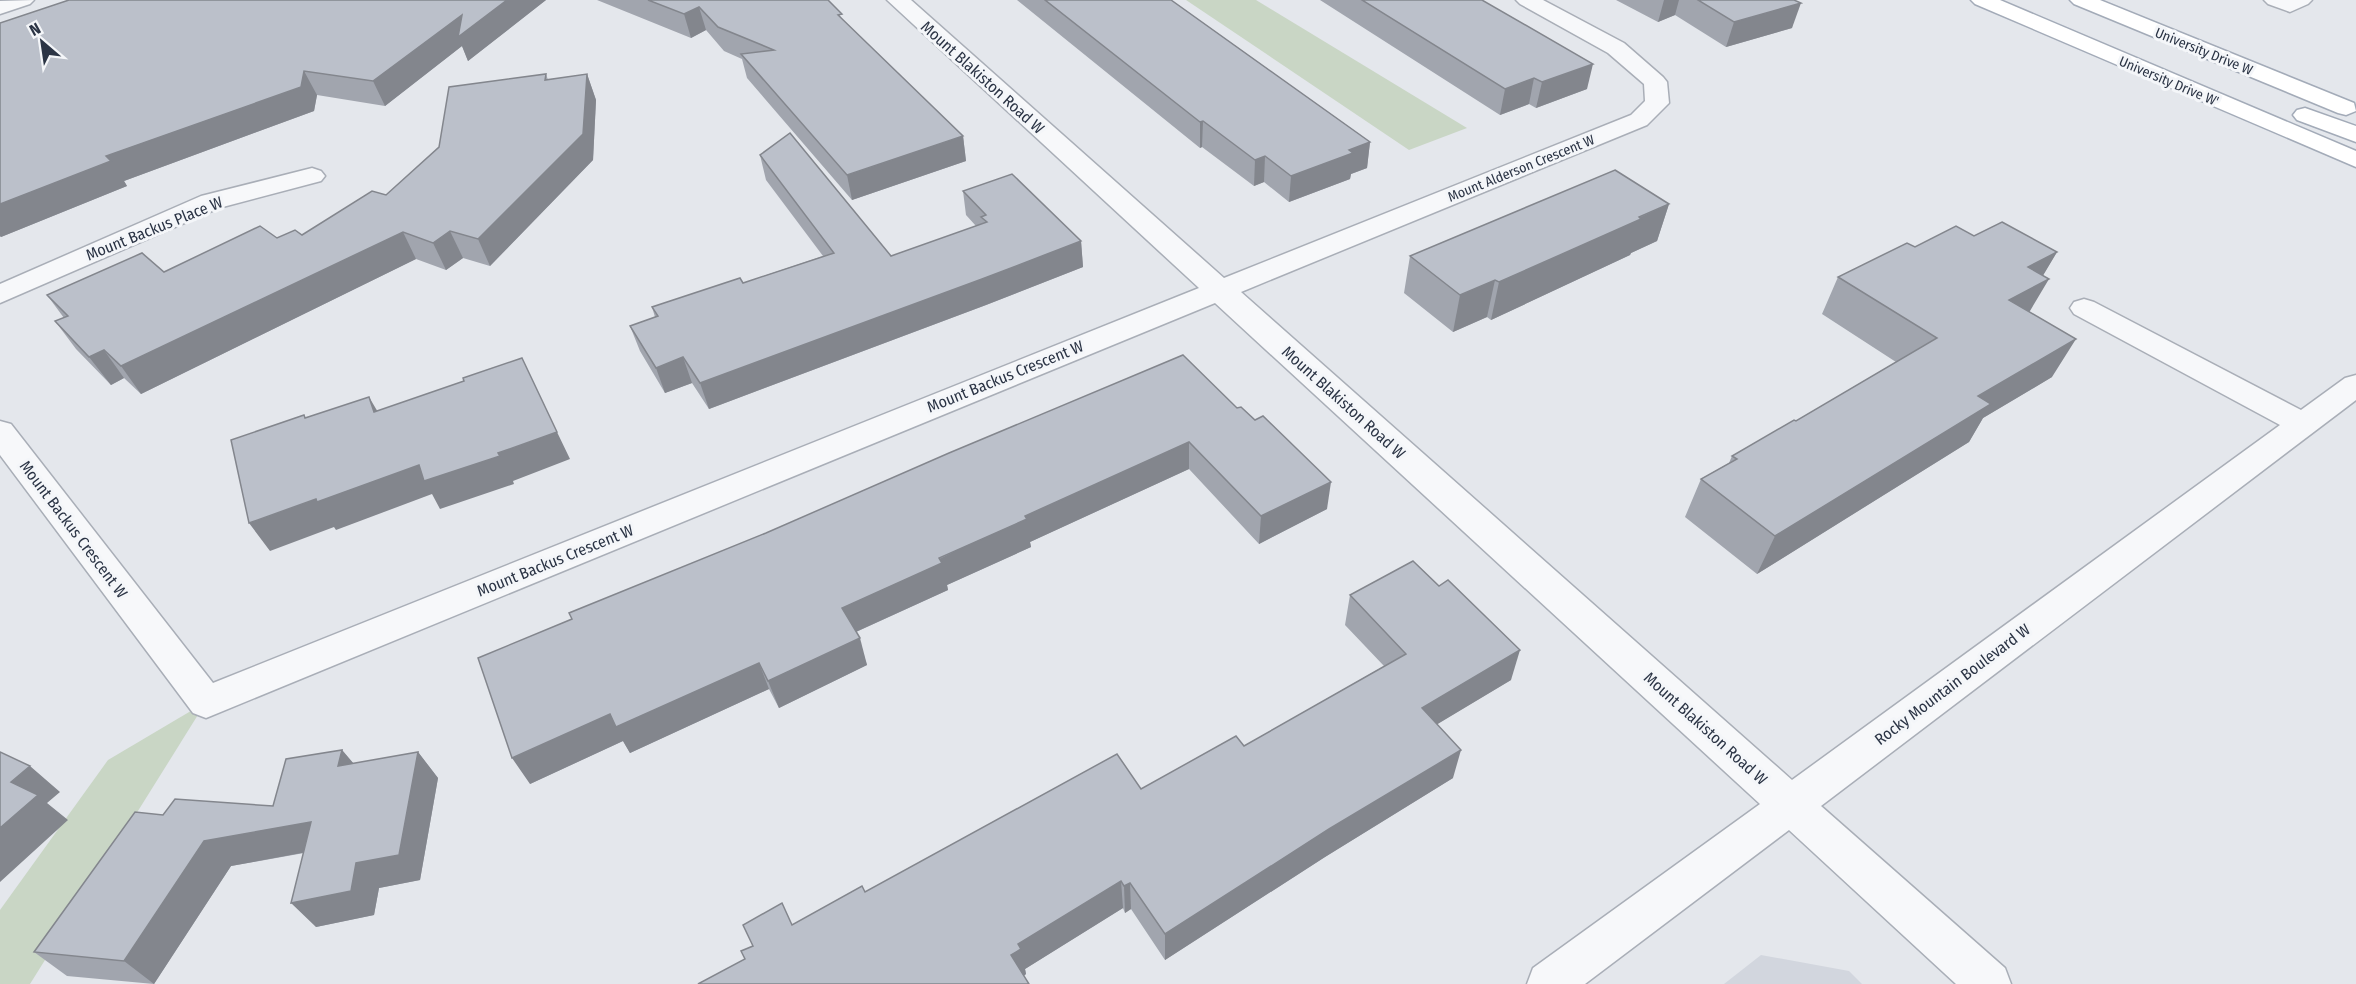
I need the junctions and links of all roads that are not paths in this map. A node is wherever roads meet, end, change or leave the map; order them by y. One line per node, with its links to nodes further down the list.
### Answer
1 (23, 0): 9 (street)
2 (898, 0): 16 (street, Mount Blakiston Road W)
3 (1527, 0): 16 (street, Mount Alderson Crescent W)
4 (1982, 0): 10 (main road, University Drive W')
5 (2013, 0): 12 (main road)
6 (2081, 0): 11 (main road, University Drive W)
7 (2275, 0): 8 (street)
8 (2301, 0)
9 (0, 8)
10 (2202, 95): 13 (main road, University Drive W'); 15 (main road)
11 (2356, 110)
12 (2356, 135)
13 (2356, 160)
14 (312, 176): 17 (street, Mount Backus Place W)
15 (2356, 180)
16 (1218, 289): 21 (street, Mount Backus Crescent W); 22 (street, Mount Blakiston Road W)
17 (0, 294)
18 (2084, 308): 20 (street)
19 (2356, 385): 20 (street, Rocky Mountain Boulevard W)
20 (2303, 424): 22 (street, Rocky Mountain Boulevard W)
21 (0, 432)
22 (1791, 804): 23 (street, Rocky Mountain Boulevard W); 24 (street, Mount Blakiston Road W)
23 (1549, 984)
24 (1989, 984)

